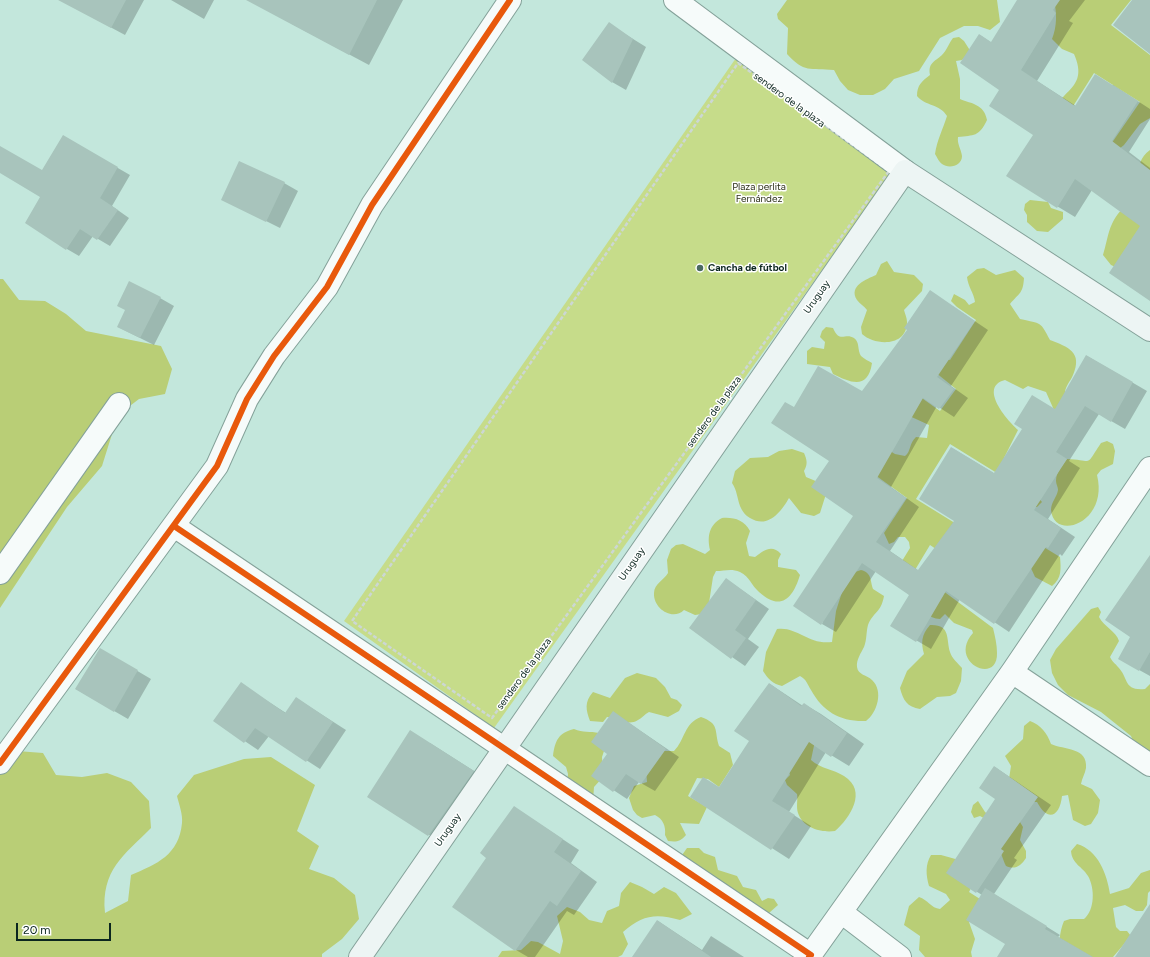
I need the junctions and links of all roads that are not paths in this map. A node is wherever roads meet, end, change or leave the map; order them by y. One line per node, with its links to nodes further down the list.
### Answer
1 (510, 0): 7 (street)
2 (675, 0): 3 (street)
3 (905, 170): 4 (main road); 10 (main road, Uruguay)
4 (1150, 330)
5 (119, 404): 8 (street)
6 (1150, 468): 9 (street)
7 (174, 526): 10 (street); 11 (street)
8 (0, 573)
9 (1012, 672): 12 (street); 13 (street)
10 (504, 749): 14 (street); 15 (main road, Uruguay)
11 (0, 763)
12 (1150, 765)
13 (840, 912): 14 (street); 16 (street)
14 (810, 956)
15 (360, 957)
16 (900, 957)

